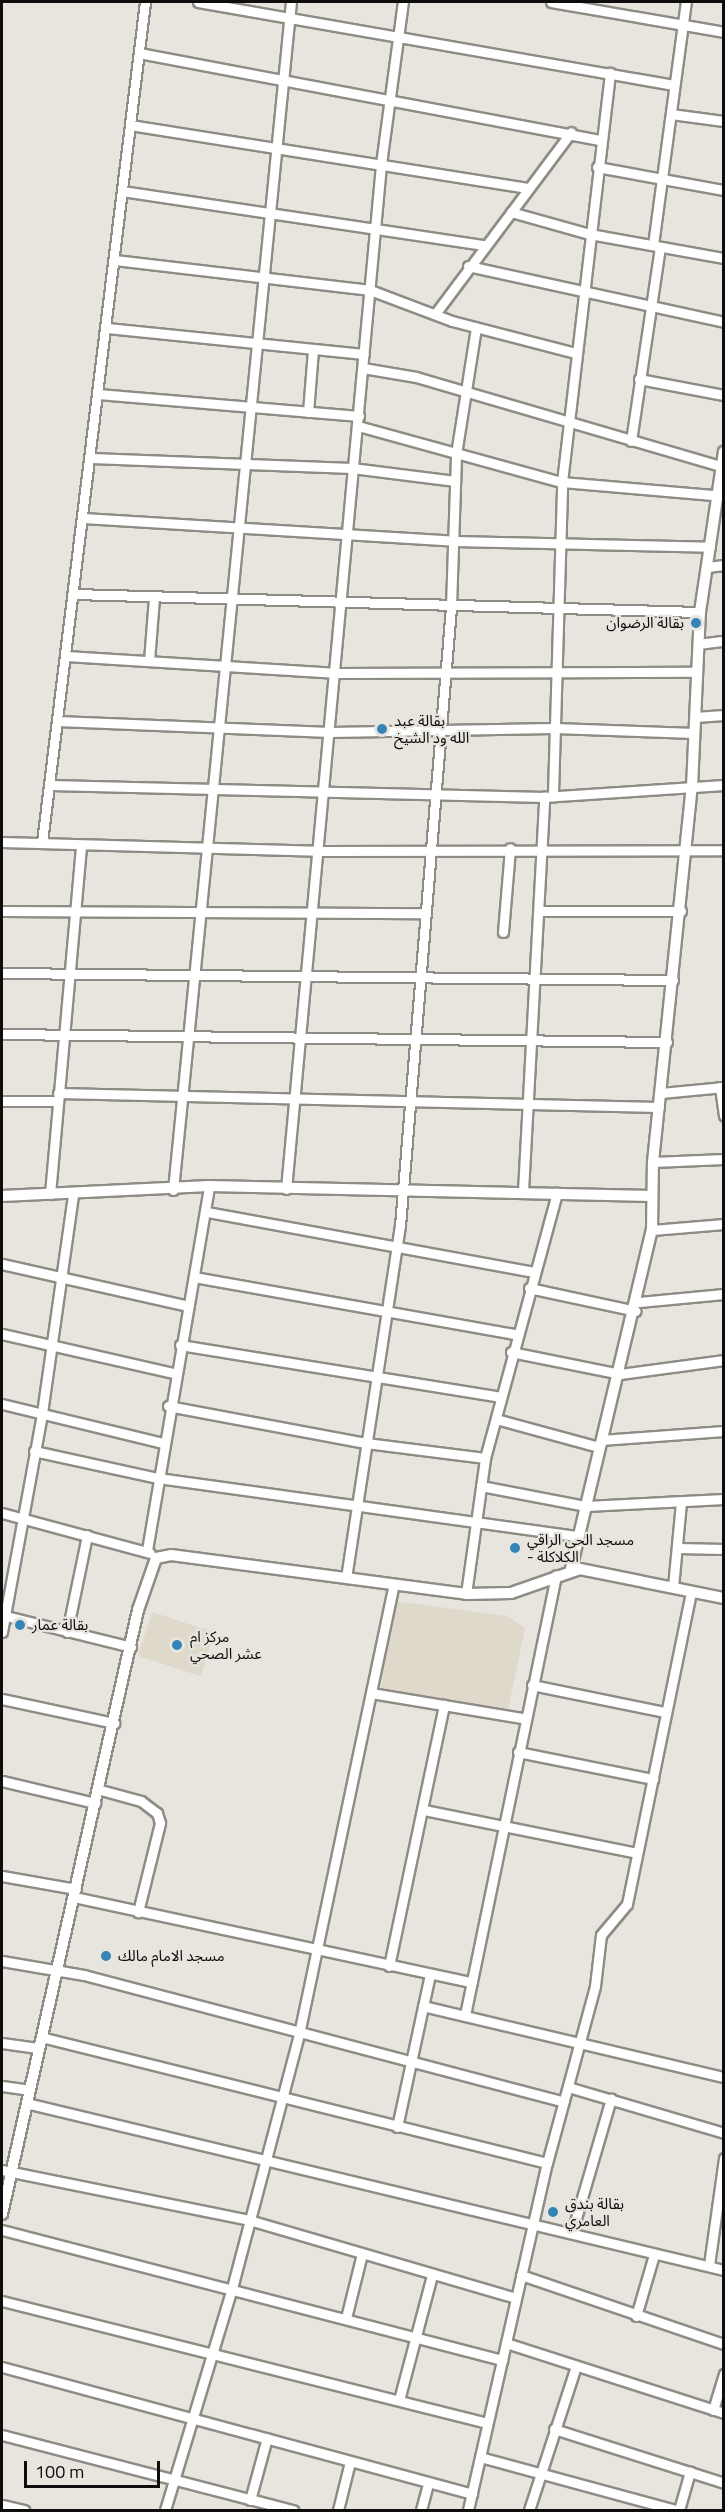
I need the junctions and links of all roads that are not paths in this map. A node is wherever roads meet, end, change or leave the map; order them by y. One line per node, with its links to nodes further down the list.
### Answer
1 (145, 2): 11 (street)
2 (198, 2): 7 (street)
3 (291, 2): 7 (street)
4 (403, 2): 10 (street)
5 (551, 2): 8 (street)
6 (686, 2): 8 (street)
7 (289, 16): 10 (street); 13 (street)
8 (683, 27): 9 (street); 14 (street)
9 (723, 32)
10 (399, 36): 12 (street); 15 (street)
11 (139, 53): 13 (street); 18 (street)
12 (610, 73): 14 (street); 20 (street)
13 (282, 82): 15 (street); 21 (street)
14 (674, 86): 16 (street)
15 (390, 98): 19 (street); 22 (street)
16 (671, 114): 17 (street); 24 (street)
17 (723, 121)
18 (130, 125): 21 (street); 27 (street)
19 (571, 132): 20 (street); 25 (street)
20 (601, 140): 23 (street)
21 (274, 147): 22 (street); 28 (street)
22 (381, 164): 25 (street); 30 (street)
23 (597, 167): 24 (street); 31 (street)
24 (661, 178): 26 (street); 33 (street)
25 (526, 188): 29 (street)
26 (723, 190)
27 (122, 191): 28 (street); 35 (street)
28 (267, 212): 30 (street); 37 (street)
29 (512, 212): 31 (street); 32 (street)
30 (377, 229): 32 (street); 38 (street)
31 (590, 234): 33 (street); 39 (street)
32 (484, 245): 36 (street)
33 (656, 246): 34 (street); 40 (street)
34 (723, 258)
35 (115, 260): 37 (street); 43 (street)
36 (468, 266): 39 (street); 41 (street)
37 (261, 278): 38 (street); 45 (street)
38 (370, 290): 41 (street); 48 (street)
39 (582, 295): 40 (street); 47 (street)
40 (650, 310): 42 (street); 50 (street)
41 (435, 314): 44 (street)
42 (723, 322)
43 (107, 328): 45 (street); 52 (street)
44 (476, 328): 47 (street); 51 (street)
45 (254, 344): 46 (street); 54 (street)
46 (313, 350): 48 (street); 55 (street)
47 (576, 352): 57 (street)
48 (364, 354): 49 (street)
49 (363, 368): 51 (street); 56 (street)
50 (639, 379): 53 (street); 59 (street)
51 (464, 392): 57 (street); 61 (street)
52 (98, 394): 54 (street); 62 (street)
53 (723, 395)
54 (247, 408): 55 (street); 63 (street)
55 (308, 412): 56 (street)
56 (359, 416): 58 (street)
57 (569, 423): 59 (street); 67 (street)
58 (358, 426): 61 (street); 65 (street)
59 (631, 441): 64 (street)
60 (723, 452): 64 (street)
61 (456, 454): 66 (street); 67 (street)
62 (91, 458): 63 (street); 69 (street)
63 (242, 466): 65 (street); 70 (street)
64 (721, 466): 68 (street)
65 (352, 468): 66 (street); 71 (street)
66 (455, 481): 72 (street)
67 (562, 482): 68 (street); 73 (street)
68 (720, 496): 74 (street)
69 (83, 518): 70 (street); 77 (street)
70 (235, 529): 71 (street); 79 (street)
71 (346, 533): 72 (street); 80 (street)
72 (454, 541): 73 (street); 81 (street)
73 (559, 544): 74 (street); 82 (street)
74 (710, 547): 76 (street)
75 (723, 565): 76 (street)
76 (707, 567): 83 (street)
77 (74, 594): 78 (street); 86 (street)
78 (154, 598): 79 (street); 87 (street)
79 (228, 601): 80 (street); 88 (street)
80 (344, 605): 81 (street); 90 (street)
81 (451, 607): 82 (street); 92 (street)
82 (556, 608): 83 (street); 91 (street)
83 (700, 612): 85 (street)
84 (723, 641): 85 (street)
85 (698, 644): 89 (street)
86 (66, 657): 87 (street); 95 (street)
87 (149, 661): 88 (street)
88 (223, 664): 90 (street); 96 (street)
89 (697, 672): 91 (street); 94 (street)
90 (337, 674): 92 (street); 99 (street)
91 (552, 674): 92 (street); 97 (street)
92 (446, 675): 98 (street)
93 (723, 715): 94 (street)
94 (695, 717): 100 (street)
95 (57, 721): 96 (street); 101 (street)
96 (215, 728): 99 (street); 103 (street)
97 (553, 728): 98 (street); 100 (street); 107 (street)
98 (441, 731): 99 (street); 106 (street)
99 (330, 732): 105 (street)
100 (694, 733): 104 (street)
101 (50, 785): 103 (street); 109 (street)
102 (723, 785): 104 (street)
103 (210, 786): 105 (street); 113 (street)
104 (692, 787): 107 (street); 117 (street)
105 (324, 793): 106 (street); 115 (street)
106 (436, 795): 107 (street); 114 (street)
107 (548, 795): 112 (street)
108 (2, 842): 109 (street)
109 (42, 842): 110 (street)
110 (81, 845): 113 (street); 119 (street)
111 (510, 848): 112 (street); 114 (street); 125 (street)
112 (543, 848): 117 (street); 120 (street)
113 (204, 849): 115 (street); 122 (street)
114 (433, 849): 115 (street); 124 (street)
115 (317, 850): 123 (street)
116 (723, 850): 117 (street)
117 (687, 853): 121 (street)
118 (2, 911): 119 (street)
119 (73, 911): 122 (street); 127 (street)
120 (540, 911): 121 (street); 131 (street)
121 (681, 911): 132 (street)
122 (200, 912): 123 (street); 128 (street)
123 (312, 913): 124 (street); 130 (street)
124 (425, 913): 129 (street)
125 (503, 932)
126 (2, 973): 127 (street)
127 (68, 974): 128 (street); 134 (street)
128 (196, 974): 130 (street); 135 (street)
129 (419, 974): 130 (street); 131 (street); 137 (street)
130 (304, 977): 136 (street)
131 (536, 979): 132 (street); 138 (street)
132 (673, 980): 139 (street)
133 (2, 1034): 134 (street)
134 (62, 1036): 135 (street); 142 (street)
135 (189, 1038): 136 (street); 143 (street)
136 (301, 1040): 137 (street); 145 (street)
137 (415, 1040): 138 (street); 147 (street)
138 (531, 1040): 139 (street); 146 (street)
139 (667, 1042): 141 (street)
140 (722, 1087): 141 (street); 149 (street)
141 (661, 1093): 148 (street)
142 (58, 1097): 143 (street); 144 (street); 158 (street)
143 (182, 1097): 145 (street); 154 (street)
144 (2, 1101)
145 (294, 1101): 147 (street); 153 (street)
146 (526, 1101): 147 (street); 148 (street); 156 (street)
147 (409, 1103): 155 (street)
148 (659, 1107): 151 (street)
149 (723, 1116)
150 (723, 1159): 151 (street)
151 (653, 1162): 161 (street)
152 (209, 1186): 153 (street); 154 (street); 162 (street)
153 (286, 1189): 155 (street)
154 (173, 1190): 159 (street)
155 (402, 1191): 156 (street); 165 (street)
156 (523, 1191): 157 (street)
157 (557, 1193): 161 (street); 167 (street)
158 (50, 1194): 159 (street); 160 (street)
159 (73, 1194): 168 (street)
160 (2, 1196)
161 (652, 1196): 164 (street)
162 (207, 1212): 165 (street); 169 (street)
163 (723, 1224): 164 (street)
164 (652, 1230): 173 (street)
165 (398, 1244): 167 (street); 174 (street)
166 (2, 1264): 168 (street)
167 (534, 1272): 170 (street)
168 (60, 1277): 172 (street); 177 (street)
169 (194, 1277): 172 (street); 174 (street)
170 (529, 1288): 173 (street); 176 (street)
171 (723, 1294): 173 (street)
172 (188, 1306): 178 (street)
173 (638, 1306): 182 (street)
174 (388, 1311): 176 (street); 183 (street)
175 (2, 1334): 177 (street)
176 (515, 1335): 179 (street)
177 (52, 1345): 181 (street); 187 (street)
178 (180, 1345): 181 (street); 183 (street)
179 (511, 1352): 182 (street); 184 (street)
180 (723, 1360): 182 (street)
181 (173, 1373): 186 (street)
182 (620, 1374): 192 (street)
183 (375, 1377): 184 (street); 191 (street)
184 (500, 1397): 188 (street)
185 (2, 1404): 187 (street)
186 (168, 1406): 190 (street); 191 (street)
187 (42, 1413): 190 (street); 193 (street)
188 (496, 1419): 192 (street); 194 (street)
189 (723, 1431): 192 (street)
190 (163, 1443): 195 (street)
191 (366, 1443): 194 (street); 200 (street)
192 (600, 1444): 199 (street)
193 (33, 1451): 195 (street); 202 (street)
194 (485, 1458): 196 (street)
195 (158, 1478): 200 (street); 207 (street)
196 (481, 1486): 199 (street); 203 (street)
197 (723, 1499): 198 (street)
198 (681, 1502): 199 (street); 206 (street)
199 (586, 1506): 205 (street)
200 (358, 1507): 203 (street); 212 (street)
201 (2, 1514): 202 (street)
202 (20, 1518): 204 (street); 218 (street)
203 (480, 1521): 205 (street); 216 (street)
204 (87, 1535): 207 (street); 220 (street)
205 (578, 1536): 210 (street)
206 (677, 1548): 208 (street); 214 (street)
207 (147, 1550): 209 (street)
208 (723, 1550)
209 (156, 1558): 212 (street); 221 (street)
210 (571, 1569): 211 (street); 214 (street)
211 (556, 1575): 216 (street); 222 (street)
212 (346, 1578): 213 (street)
213 (393, 1587): 216 (street); 223 (street)
214 (673, 1587): 215 (street)
215 (691, 1591): 217 (street); 226 (street)
216 (466, 1594)
217 (723, 1598)
218 (3, 1615): 219 (street); 220 (street)
219 (2, 1632)
220 (67, 1632): 221 (street)
221 (131, 1647): 228 (street)
222 (532, 1685): 226 (street); 227 (street)
223 (371, 1693): 225 (street); 240 (street)
224 (2, 1699): 228 (street)
225 (444, 1705): 227 (street); 234 (street)
226 (665, 1712): 230 (street)
227 (522, 1718): 229 (street)
228 (114, 1723): 232 (street)
229 (518, 1752): 230 (street); 235 (street)
230 (653, 1779): 236 (street)
231 (2, 1781): 233 (street)
232 (98, 1789): 233 (street); 239 (street)
233 (95, 1803): 238 (street)
234 (424, 1809): 235 (street); 242 (street)
235 (504, 1827): 236 (street); 245 (street)
236 (638, 1854): 250 (street)
237 (2, 1875): 238 (street)
238 (75, 1893): 239 (street); 243 (street)
239 (138, 1912): 240 (street)
240 (318, 1950): 242 (street); 248 (street)
241 (2, 1961): 243 (street)
242 (389, 1966): 244 (street)
243 (57, 1969): 248 (street); 249 (street)
244 (430, 1975): 245 (street); 246 (street)
245 (472, 1982): 247 (street)
246 (423, 2006): 247 (street); 253 (street)
247 (465, 2015): 250 (street)
248 (299, 2034): 253 (street); 258 (street)
249 (41, 2037): 252 (street); 258 (street)
250 (580, 2040): 254 (street); 256 (street)
251 (2, 2043): 252 (street)
252 (38, 2048): 257 (street)
253 (410, 2062): 260 (street); 262 (street)
254 (723, 2077)
255 (2, 2086): 257 (street)
256 (568, 2087): 259 (street); 260 (street)
257 (29, 2090): 261 (street)
258 (283, 2096): 262 (street); 264 (street)
259 (611, 2099): 263 (street); 272 (street)
260 (563, 2102): 266 (street)
261 (26, 2103): 264 (street); 267 (street)
262 (397, 2127): 266 (street)
263 (723, 2133)
264 (266, 2157): 269 (street); 270 (street)
265 (723, 2158): 275 (street)
266 (547, 2163): 270 (street)
267 (6, 2171): 268 (street); 269 (street)
268 (2, 2214)
269 (249, 2220): 273 (street); 279 (street)
270 (533, 2222): 272 (street); 278 (street)
271 (2, 2230): 279 (street)
272 (572, 2232): 274 (street)
273 (362, 2254): 277 (street); 283 (street)
274 (654, 2255): 275 (street); 282 (street)
275 (709, 2265): 276 (street)
276 (723, 2270)
277 (432, 2275): 280 (street); 284 (street)
278 (521, 2276): 280 (street); 282 (street)
279 (232, 2288): 283 (street); 287 (street)
280 (516, 2298): 285 (street)
281 (2, 2301): 287 (street)
282 (636, 2316): 286 (street)
283 (346, 2318): 284 (street)
284 (416, 2337): 288 (street); 292 (street)
285 (506, 2343): 288 (street); 289 (street)
286 (723, 2344)
287 (213, 2353): 292 (street); 295 (street)
288 (502, 2360): 296 (street)
289 (576, 2366): 293 (street); 297 (street)
290 (2, 2367): 295 (street)
291 (723, 2374): 293 (street)
292 (399, 2400): 296 (street)
293 (713, 2410): 294 (street)
294 (723, 2413)
295 (194, 2417): 299 (street); 304 (street)
296 (487, 2423): 300 (street)
297 (554, 2429): 302 (street); 303 (street)
298 (2, 2435): 304 (street)
299 (267, 2438): 301 (street); 308 (street)
300 (480, 2457): 302 (street); 307 (street)
301 (350, 2462): 305 (street); 313 (street)
302 (539, 2472): 316 (street); 317 (street)
303 (690, 2472): 306 (street); 317 (street)
304 (174, 2480): 308 (street); 311 (street)
305 (428, 2483): 307 (street); 314 (street)
306 (723, 2483)
307 (472, 2494): 315 (street)
308 (250, 2500): 312 (street)
309 (2, 2505): 310 (street)
310 (24, 2511)
311 (165, 2511)
312 (293, 2511)
313 (338, 2511)
314 (422, 2511)
315 (468, 2511)
316 (529, 2511)
317 (677, 2511)

